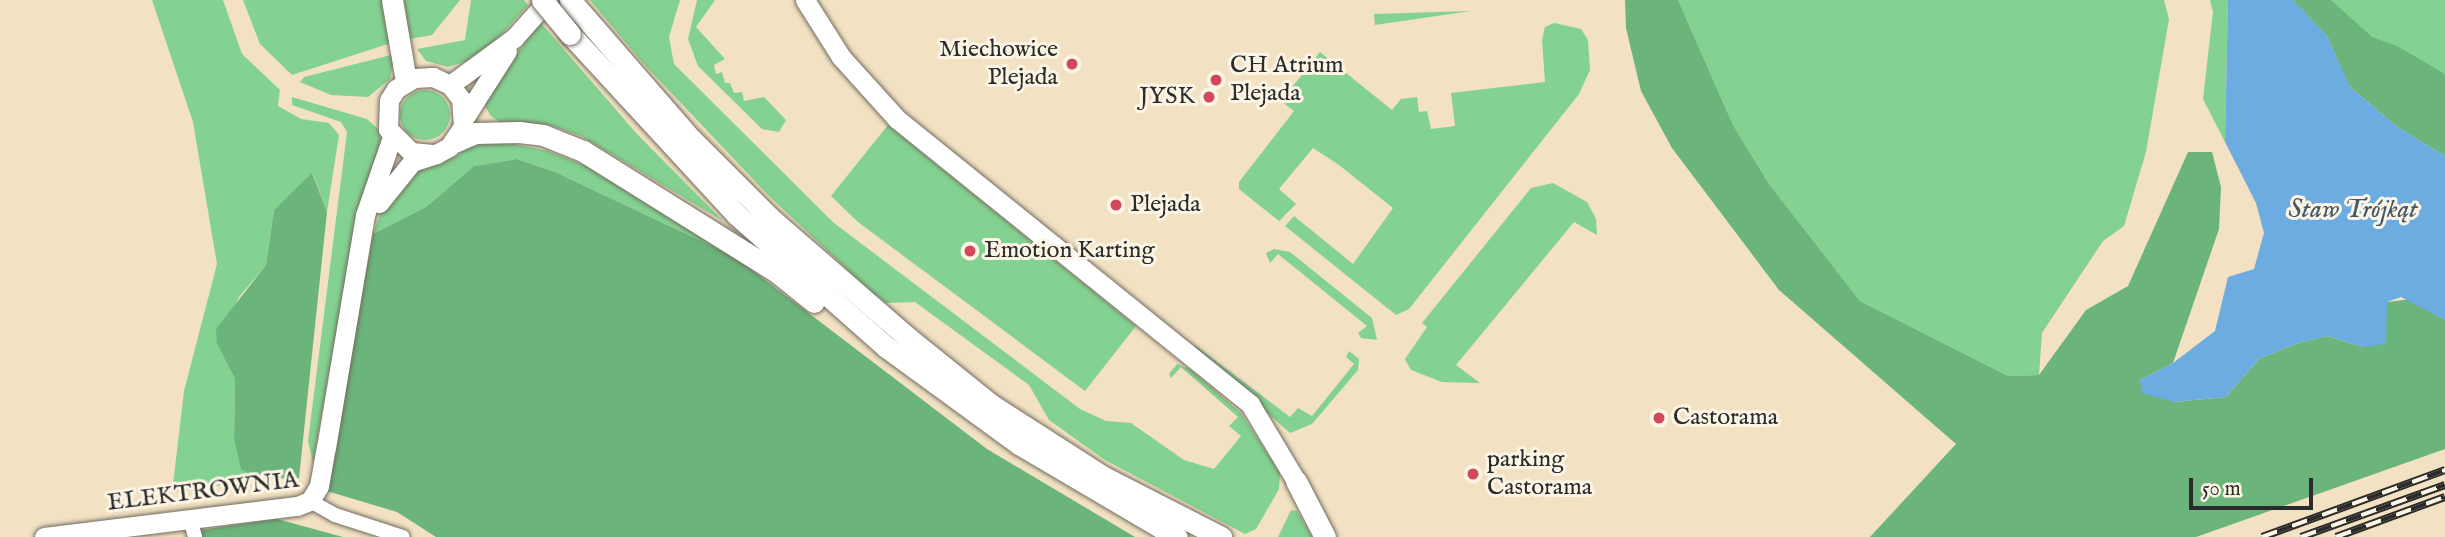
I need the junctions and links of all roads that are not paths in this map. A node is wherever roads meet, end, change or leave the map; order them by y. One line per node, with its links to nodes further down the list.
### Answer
1 (393, 0): 7 (main road)
2 (542, 0): 14 (main road, bridge)
3 (548, 0): 6 (street)
4 (570, 0): 21 (main road)
5 (805, 0): 15 (street)
6 (514, 38): 8 (street); 9 (street)
7 (406, 81): 8 (street); 10 (street)
8 (450, 85): 9 (street)
9 (465, 117): 11 (street)
10 (392, 137): 12 (street); 13 (street)
11 (454, 142): 12 (street); 14 (main road)
12 (436, 154): 13 (street)
13 (362, 239): 16 (street)
14 (986, 421): 20 (main road)
15 (1296, 481): 22 (main road)
16 (310, 500): 17 (street, ELEKTROWNIA); 18 (street, ELEKTROWNIA)
17 (192, 528): 19 (street, ELEKTROWNIA)
18 (398, 535)
19 (44, 537)
20 (1177, 537)
21 (1221, 537)
22 (1325, 537)

